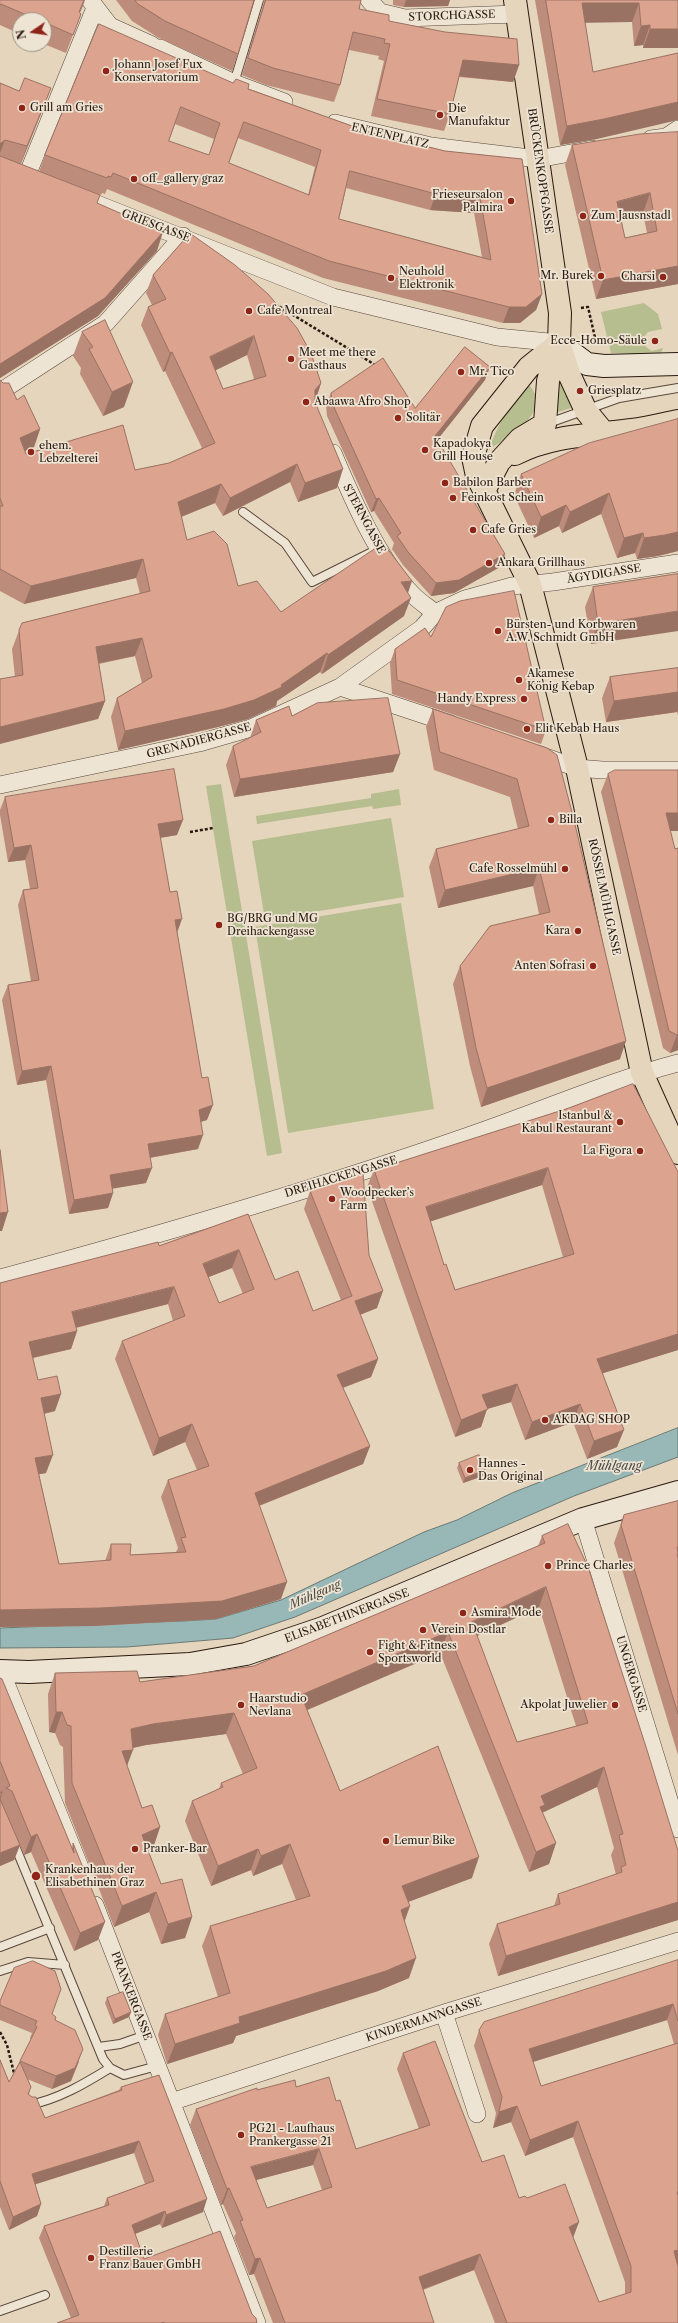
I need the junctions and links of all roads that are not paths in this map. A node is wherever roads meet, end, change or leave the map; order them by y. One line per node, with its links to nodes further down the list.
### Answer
1 (259, 0): 5 (lane)
2 (369, 0): 4 (street, STORCHGASSE)
3 (92, 4): 5 (street); 12 (street)
4 (516, 7): 11 (main road, BRÜCKENKOPFGASSE)
5 (234, 82): 6 (street)
6 (299, 108)
7 (321, 117): 11 (street, ENTENPLATZ)
8 (678, 129): 9 (street)
9 (635, 142)
10 (611, 146): 11 (street, ENTENPLATZ)
11 (538, 159): 15 (main road, BRÜCKENKOPFGASSE)
12 (27, 178)
13 (79, 197): 14 (street, GRIESGASSE)
14 (183, 236): 15 (street, GRIESGASSE); 18 (street)
15 (559, 343): 16 (main road); 19 (main road); 21 (main road); 25 (main road)
16 (678, 364)
17 (678, 388): 19 (lane)
18 (0, 392)
19 (586, 411): 21 (lane); 22 (main road)
20 (678, 421): 22 (main road)
21 (545, 424): 24 (main road)
22 (604, 433): 24 (main road)
23 (325, 436): 27 (street, STERNGASSE)
24 (500, 462): 25 (main road)
25 (487, 497): 29 (main road, RÖSSELMÜHLGASSE)
26 (243, 512): 27 (lane)
27 (380, 548): 30 (street, STERNGASSE)
28 (678, 563): 29 (street, ÄGYDIGASSE)
29 (530, 584): 30 (street, GRENADIERGASSE); 34 (main road, RÖSSELMÜHLGASSE)
30 (435, 613): 31 (street, GRENADIERGASSE)
31 (340, 687): 32 (street); 36 (street, GRENADIERGASSE)
32 (466, 729)
33 (518, 748): 34 (street)
34 (577, 768): 35 (street); 38 (main road, RÖSSELMÜHLGASSE)
35 (678, 770)
36 (0, 784)
37 (678, 1063): 38 (street, DREIHACKENGASSE)
38 (642, 1072): 39 (main road, RÖSSELMÜHLGASSE); 40 (street, DREIHACKENGASSE)
39 (678, 1153)
40 (0, 1278)
41 (678, 1492): 42 (main road, ELISABETHINERGASSE)
42 (583, 1519): 43 (main road, ELISABETHINERGASSE); 44 (street, UNGERGASSE)
43 (1, 1671): 52 (street, PRANKERGASSE)
44 (678, 1829)
45 (9, 1832): 46 (lane)
46 (50, 1928): 48 (lane); 49 (lane)
47 (678, 1942): 51 (street, KINDERMANNGASSE)
48 (0, 1947)
49 (65, 1965): 50 (lane); 53 (lane)
50 (0, 1971)
51 (444, 2013): 56 (street, KINDERMANNGASSE); 58 (street)
52 (147, 2035): 53 (lane); 54 (street, PRANKERGASSE)
53 (99, 2047): 55 (lane)
54 (158, 2066): 55 (lane); 56 (street, PRANKERGASSE)
55 (110, 2068): 57 (lane)
56 (171, 2102): 61 (street, PRANKERGASSE)
57 (29, 2105)
58 (477, 2114)
59 (45, 2295): 60 (lane)
60 (0, 2311)
61 (257, 2323)

